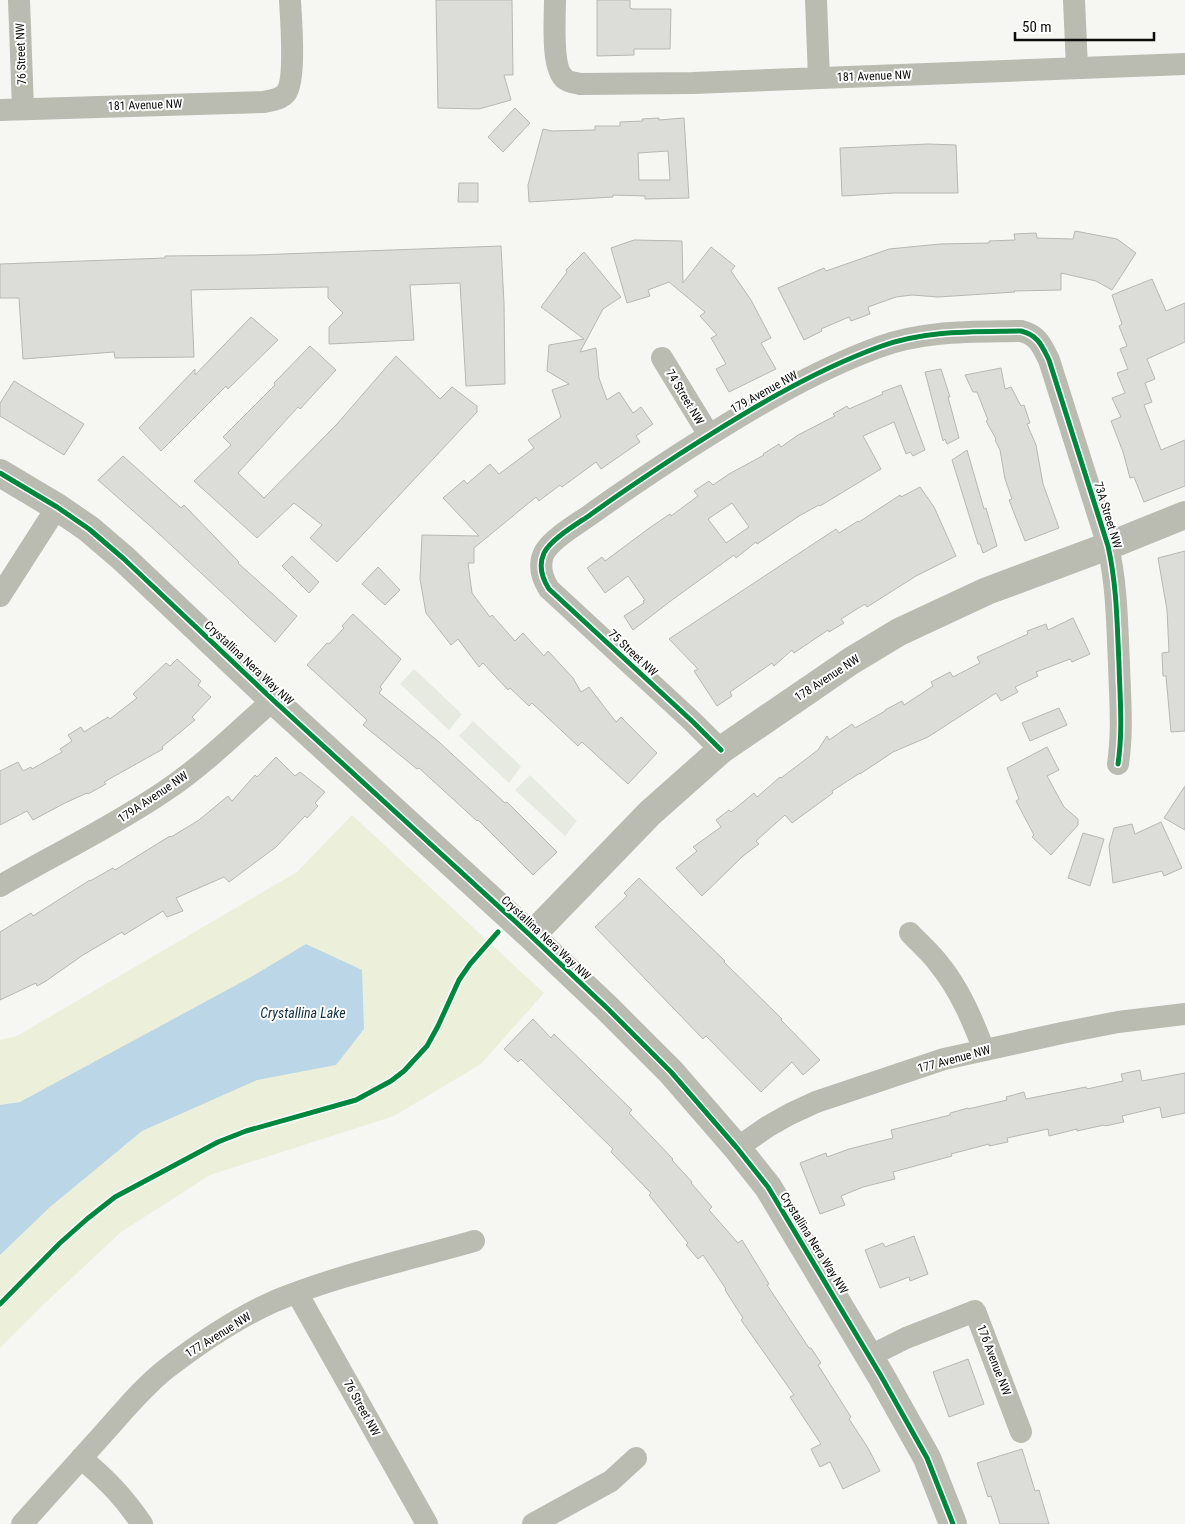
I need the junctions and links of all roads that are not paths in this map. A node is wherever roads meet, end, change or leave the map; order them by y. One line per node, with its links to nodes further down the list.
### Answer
1 (19, 0): 9 (street, 76 Street NW)
2 (290, 0): 9 (street, 181 Avenue NW)
3 (555, 0): 8 (street, 181 Avenue NW)
4 (816, 0): 8 (street)
5 (1074, 0): 7 (street)
6 (1185, 64): 7 (street, 181 Avenue NW)
7 (1077, 68): 8 (street, 181 Avenue NW)
8 (819, 78)
9 (23, 109): 10 (street, 181 Avenue NW)
10 (0, 110)
11 (1038, 339): 13 (street, 179 Avenue NW); 17 (street, 73A Street NW)
12 (662, 358): 13 (street, 74 Street NW)
13 (709, 435): 18 (street, 179 Avenue NW)
14 (0, 473): 15 (street, Crystallina Nera Way NW)
15 (57, 507): 19 (street); 20 (street, Crystallina Nera Way NW)
16 (1185, 515): 17 (street, 178 Avenue NW)
17 (1108, 546): 21 (street, 178 Avenue NW); 22 (street, 73A Street NW)
18 (541, 565): 21 (street, 75 Street NW)
19 (0, 596)
20 (273, 700): 23 (street, 179A Avenue NW); 26 (street, Crystallina Nera Way NW)
21 (721, 750): 26 (street, 178 Avenue NW)
22 (1118, 764)
23 (10, 870): 24 (street, 179A Avenue NW)
24 (0, 886)
25 (910, 933): 28 (street)
26 (530, 936): 29 (street, Crystallina Nera Way NW)
27 (1185, 1014): 28 (street, 177 Avenue NW)
28 (984, 1050): 29 (street, 177 Avenue NW)
29 (737, 1148): 32 (street, Crystallina Nera Way NW)
30 (474, 1241): 31 (street, 177 Avenue NW)
31 (296, 1293): 34 (street, 177 Avenue NW); 38 (street, 76 Street NW)
32 (870, 1356): 33 (street, 176 Avenue NW); 40 (street, Crystallina Nera Way NW)
33 (1021, 1432)
34 (81, 1458): 36 (street, 177 Avenue NW); 37 (street)
35 (636, 1458): 39 (street)
36 (22, 1524)
37 (142, 1524)
38 (427, 1524)
39 (533, 1524)
40 (953, 1524)

